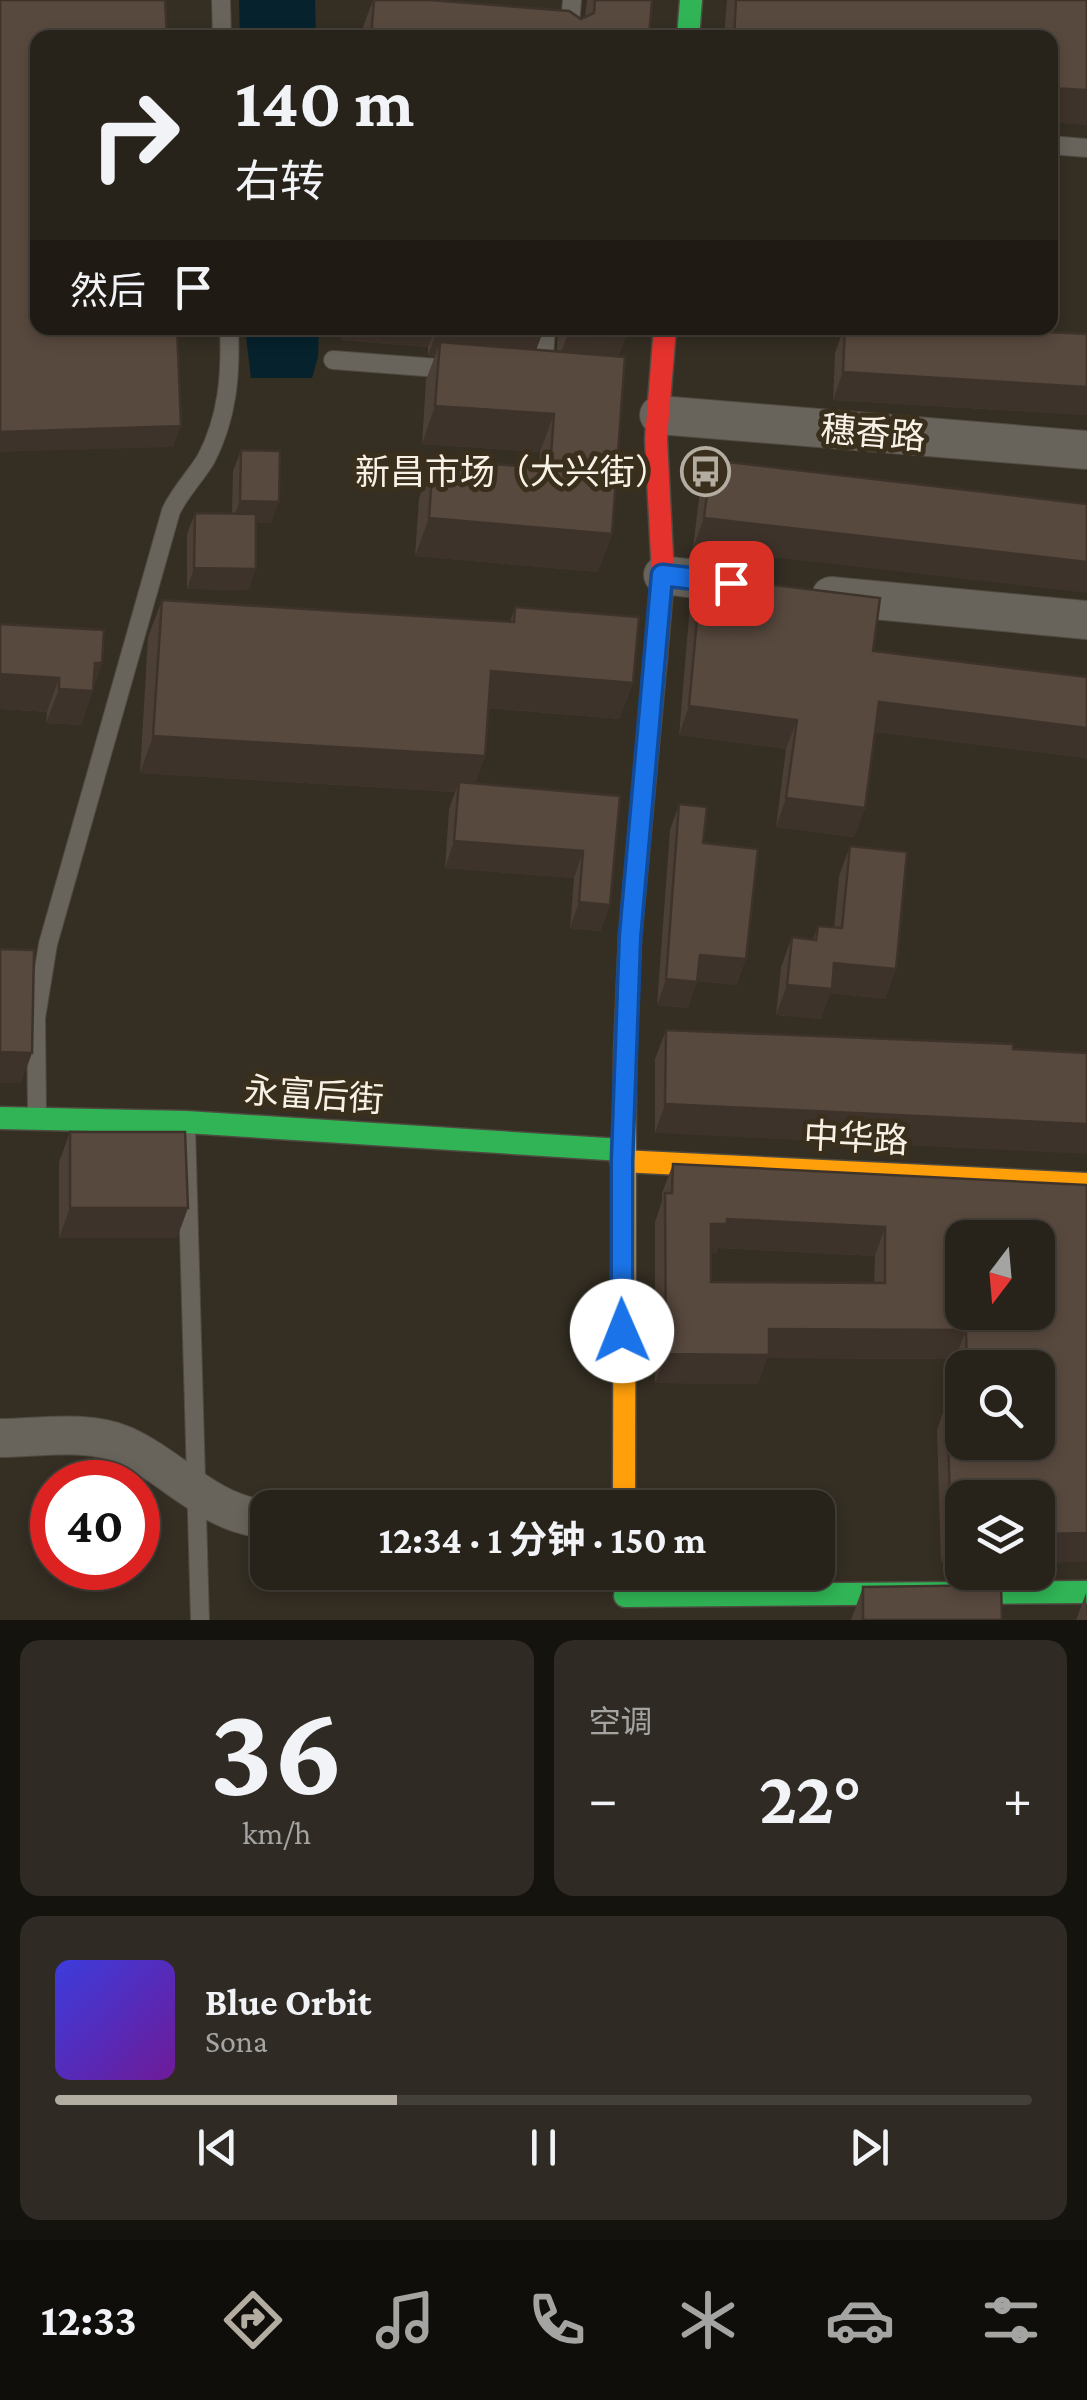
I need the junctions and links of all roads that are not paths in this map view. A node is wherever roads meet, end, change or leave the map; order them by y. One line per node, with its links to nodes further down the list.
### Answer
1 (222, 0): 4 (lane)
2 (572, 0): 5 (lane)
3 (691, 0): 6 (street)
4 (222, 30)
5 (570, 30)
6 (689, 30)
7 (1058, 146): 8 (lane)
8 (1087, 148)
9 (230, 335): 20 (lane)
10 (544, 335): 14 (lane)
11 (665, 335): 15 (street)
12 (333, 360): 13 (lane)
13 (466, 370)
14 (562, 378)
15 (654, 395): 16 (street, 穗香路); 17 (street)
16 (1087, 450)
17 (662, 575): 18 (street); 22 (street)
18 (1087, 620)
19 (0, 1118): 20 (street, 永富后街)
20 (37, 1119): 21 (street, 永富后街)
21 (186, 1122): 22 (street, 永富后街); 26 (lane)
22 (622, 1155): 23 (street, 中华路); 25 (street)
23 (1087, 1184)
24 (0, 1438): 26 (street)
25 (624, 1490)
26 (199, 1494): 27 (street); 30 (lane)
27 (250, 1515)
28 (1087, 1592): 29 (street)
29 (625, 1596)
30 (200, 1620)

